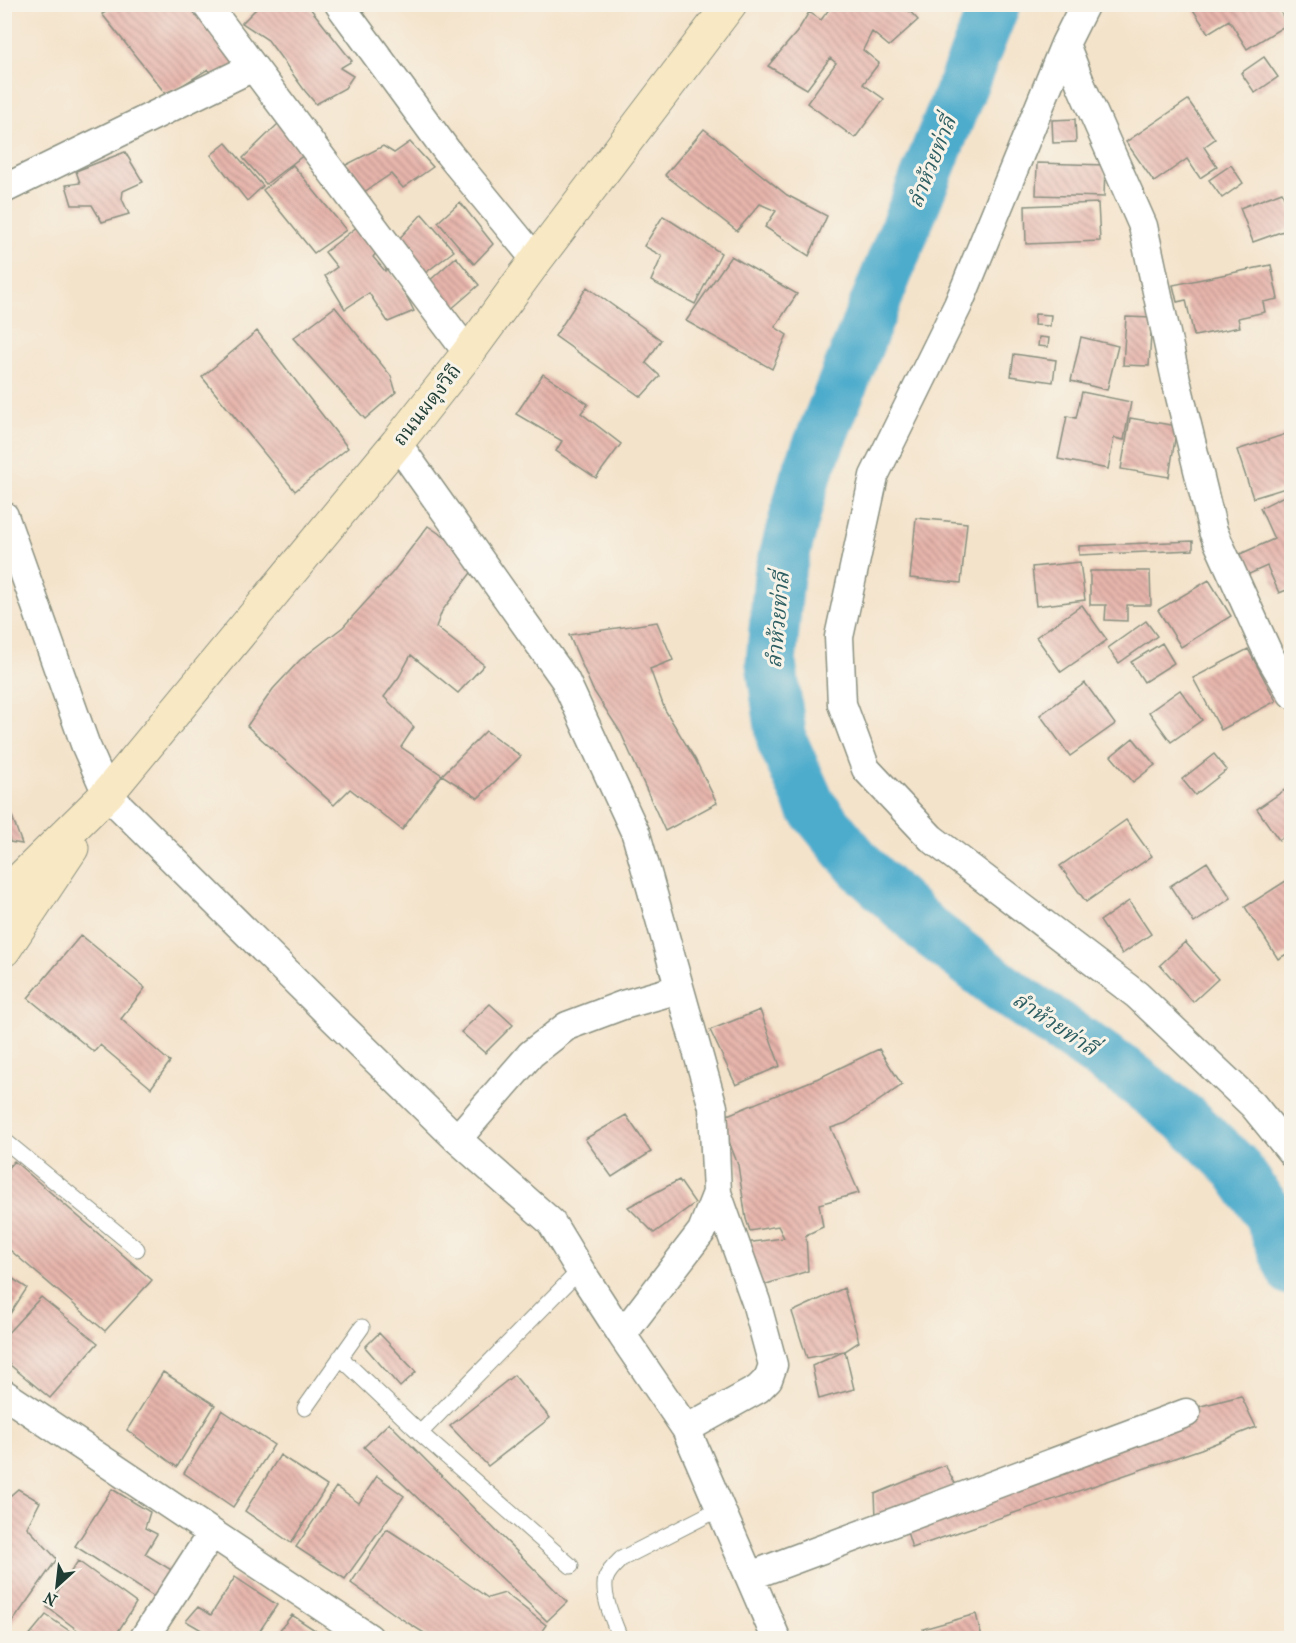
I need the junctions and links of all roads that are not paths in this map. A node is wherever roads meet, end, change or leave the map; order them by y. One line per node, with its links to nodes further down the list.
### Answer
1 (206, 4): 6 (street)
2 (339, 4): 8 (street)
3 (730, 4): 8 (main road, ถนนผดุงวิถี)
4 (1085, 4): 5 (street)
5 (1065, 44): 12 (street); 19 (street)
6 (253, 67): 7 (street); 9 (street)
7 (4, 189)
8 (536, 260): 9 (main road, ถนนผดุงวิถี)
9 (468, 353): 10 (main road, ถนนผดุงวิถี)
10 (397, 443): 13 (main road, ถนนผดุงวิถี); 16 (street)
11 (4, 516): 13 (street)
12 (1292, 694)
13 (107, 794): 14 (main road); 15 (main road); 17 (street)
14 (4, 895)
15 (4, 950)
16 (680, 989): 17 (street); 20 (street)
17 (458, 1139): 22 (street)
18 (4, 1140): 21 (lane)
19 (1292, 1153)
20 (717, 1193): 24 (street); 29 (street)
21 (137, 1249)
22 (580, 1270): 24 (street); 30 (lane)
23 (362, 1327): 25 (lane)
24 (622, 1335): 29 (street)
25 (340, 1357): 27 (lane); 30 (lane)
26 (4, 1394): 32 (street)
27 (305, 1408)
28 (1186, 1413): 34 (street)
29 (686, 1429): 31 (street)
30 (420, 1433): 33 (lane)
31 (721, 1508): 34 (street); 37 (lane)
32 (212, 1533): 35 (street); 36 (street)
33 (571, 1566)
34 (750, 1576): 38 (street)
35 (144, 1638)
36 (369, 1638)
37 (620, 1638)
38 (776, 1638)

